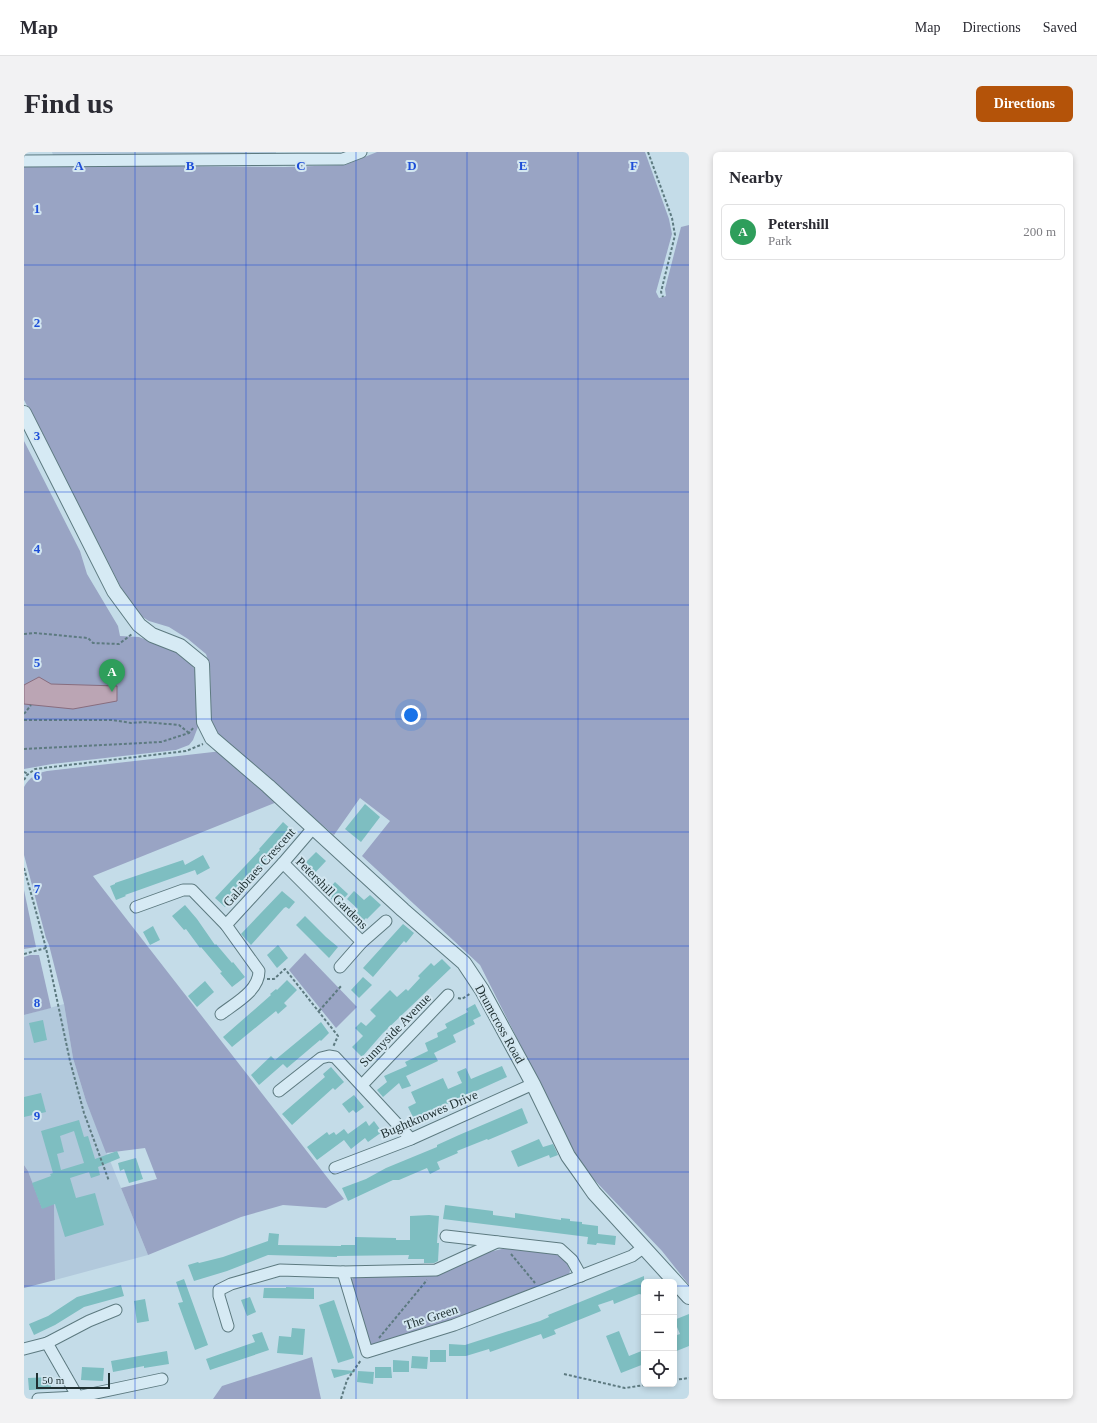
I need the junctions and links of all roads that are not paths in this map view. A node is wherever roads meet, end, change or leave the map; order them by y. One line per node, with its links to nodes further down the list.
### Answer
1 (361, 152): 2 (street)
2 (24, 161)
3 (24, 413): 4 (street, Drumcross Road)
4 (313, 828): 5 (street, Galabraes Crescent); 13 (street, Drumcross Road)
5 (283, 863): 8 (street, Galabraes Crescent); 9 (street, Petershill Gardens)
6 (136, 907): 8 (street, Galabraes Crescent)
7 (386, 921): 9 (street, Petershill Gardens)
8 (226, 925): 12 (street, Galabraes Crescent)
9 (362, 942): 10 (street, Petershill Gardens)
10 (340, 967)
11 (448, 995): 14 (street, Sunnyside Avenue)
12 (221, 1014)
13 (533, 1084): 16 (street, Bughtknowes Drive); 20 (street, Drumcross Road)
14 (362, 1085): 15 (street, Sunnyside Avenue); 16 (street, Sunnyside Avenue)
15 (279, 1091)
16 (411, 1139): 17 (street, Bughtknowes Drive)
17 (335, 1168)
18 (446, 1236): 19 (street)
19 (499, 1242): 21 (street); 22 (street)
20 (644, 1247): 22 (street, The Green); 23 (street, Drumcross Road)
21 (343, 1272): 22 (street, The Green); 25 (street)
22 (581, 1276)
23 (689, 1297)
24 (116, 1310): 26 (street)
25 (228, 1326)
26 (47, 1343): 27 (street); 29 (street)
27 (24, 1349)
28 (162, 1379): 29 (street)
29 (78, 1398): 30 (street)
30 (38, 1399)

